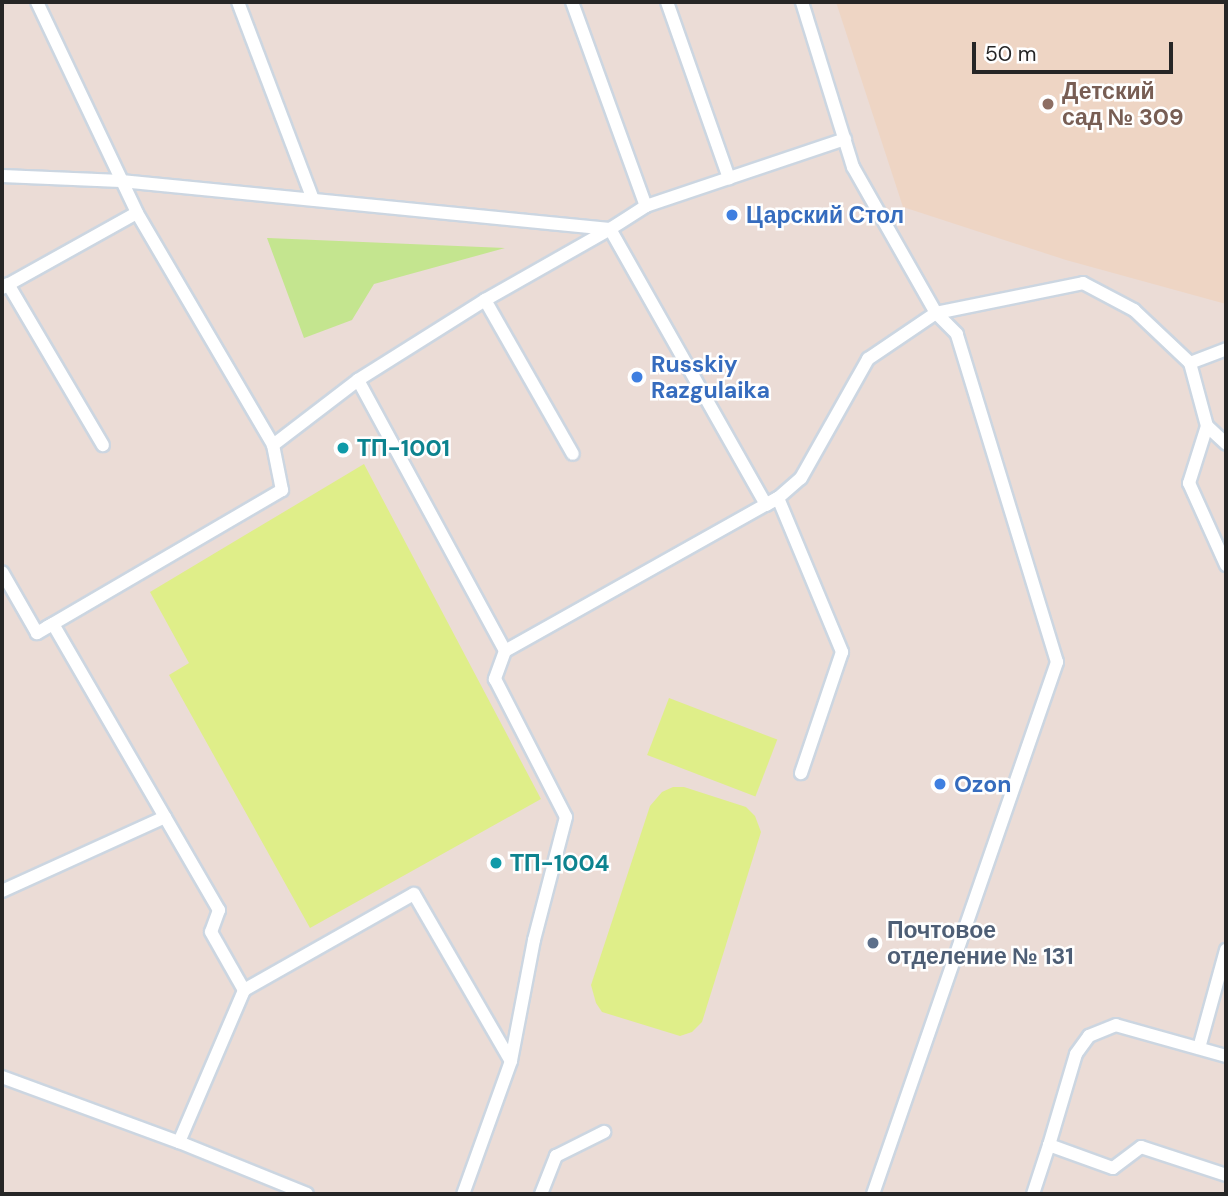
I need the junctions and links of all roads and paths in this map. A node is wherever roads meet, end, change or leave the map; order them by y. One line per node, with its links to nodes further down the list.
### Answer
1 (37, 2): 9 (lane)
2 (238, 2): 10 (lane)
3 (572, 2): 11 (lane)
4 (667, 2): 8 (lane)
5 (802, 2): 6 (lane)
6 (845, 139): 8 (lane); 16 (lane)
7 (2, 176): 9 (lane)
8 (729, 178): 11 (lane)
9 (121, 181): 10 (lane); 12 (lane)
10 (313, 199): 13 (lane)
11 (646, 206): 13 (lane)
12 (137, 213): 14 (lane); 23 (lane)
13 (610, 229): 15 (lane); 26 (lane)
14 (5, 286): 22 (lane)
15 (485, 300): 19 (lane); 24 (lane)
16 (936, 313): 18 (lane); 25 (lane); 47 (lane)
17 (1226, 349): 18 (lane)
18 (1190, 363): 20 (lane)
19 (358, 380): 23 (lane); 30 (lane)
20 (1207, 426): 21 (lane); 27 (lane)
21 (1226, 444)
22 (103, 445)
23 (273, 445): 29 (lane)
24 (573, 454)
25 (778, 498): 26 (lane); 31 (lane)
26 (766, 505): 30 (lane)
27 (1226, 565)
28 (2, 572): 29 (lane)
29 (53, 625): 32 (lane)
30 (505, 651): 38 (lane)
31 (801, 773)
32 (165, 817): 33 (lane); 35 (lane)
33 (2, 891)
34 (1226, 950): 36 (lane)
35 (244, 990): 38 (lane); 41 (lane)
36 (1199, 1048): 37 (lane); 42 (lane)
37 (1226, 1056)
38 (511, 1061): 45 (lane)
39 (2, 1077): 41 (lane)
40 (604, 1132): 46 (lane)
41 (179, 1142): 44 (lane)
42 (1049, 1145): 43 (lane); 48 (lane)
43 (1226, 1175)
44 (307, 1194)
45 (463, 1194)
46 (541, 1194)
47 (873, 1194)
48 (1033, 1194)

